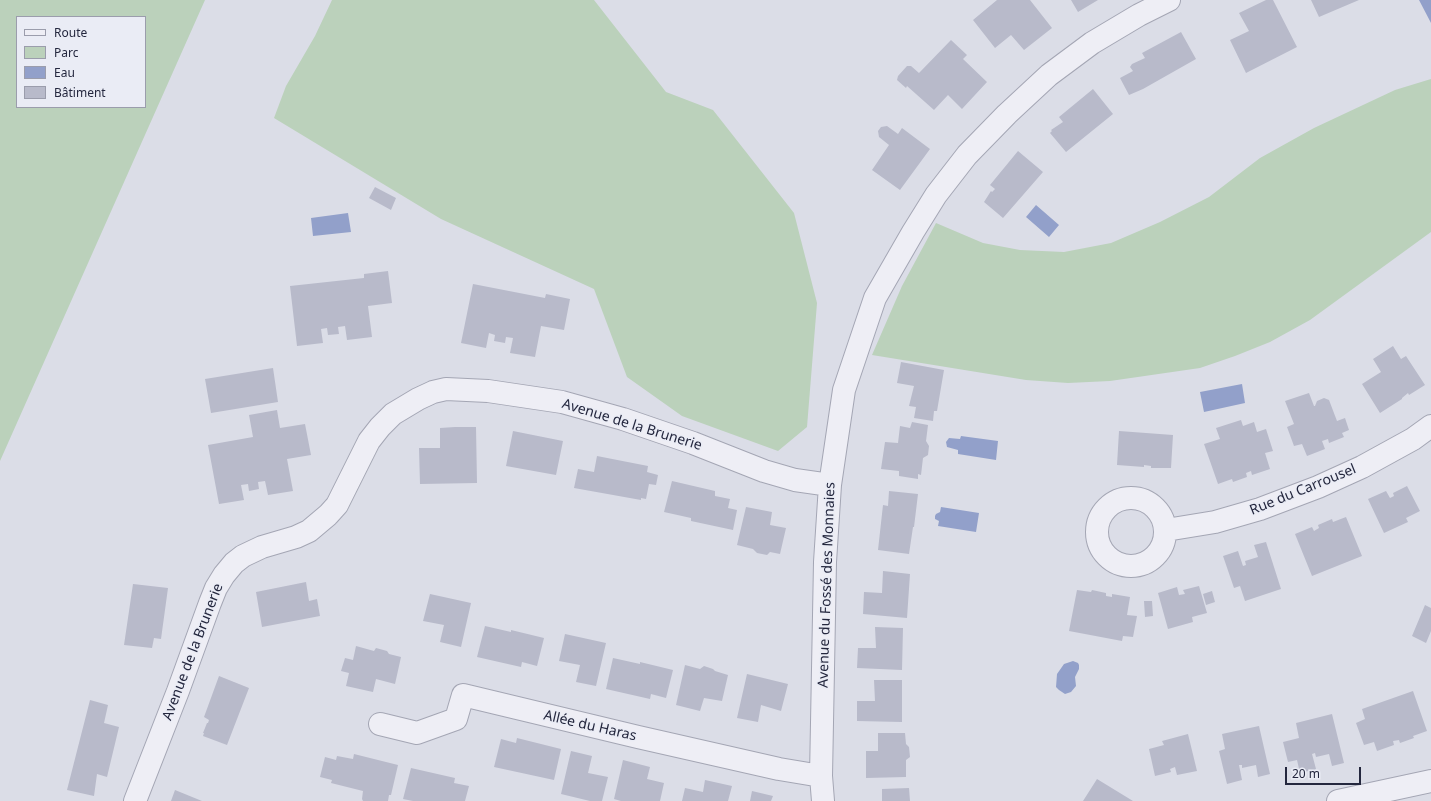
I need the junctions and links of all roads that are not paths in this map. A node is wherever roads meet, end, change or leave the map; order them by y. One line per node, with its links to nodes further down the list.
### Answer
1 (1169, 0): 3 (street, Avenue du Fossé des Monnaies)
2 (1431, 426): 4 (street, Rue du Carrousel)
3 (830, 485): 6 (street, Avenue du Fossé des Monnaies); 8 (street, Avenue de la Brunerie)
4 (1166, 530)
5 (380, 724): 6 (street, Allée du Haras)
6 (821, 776): 9 (street, Avenue du Fossé des Monnaies)
7 (1431, 781): 10 (street)
8 (135, 801)
9 (823, 801)
10 (1338, 801)

